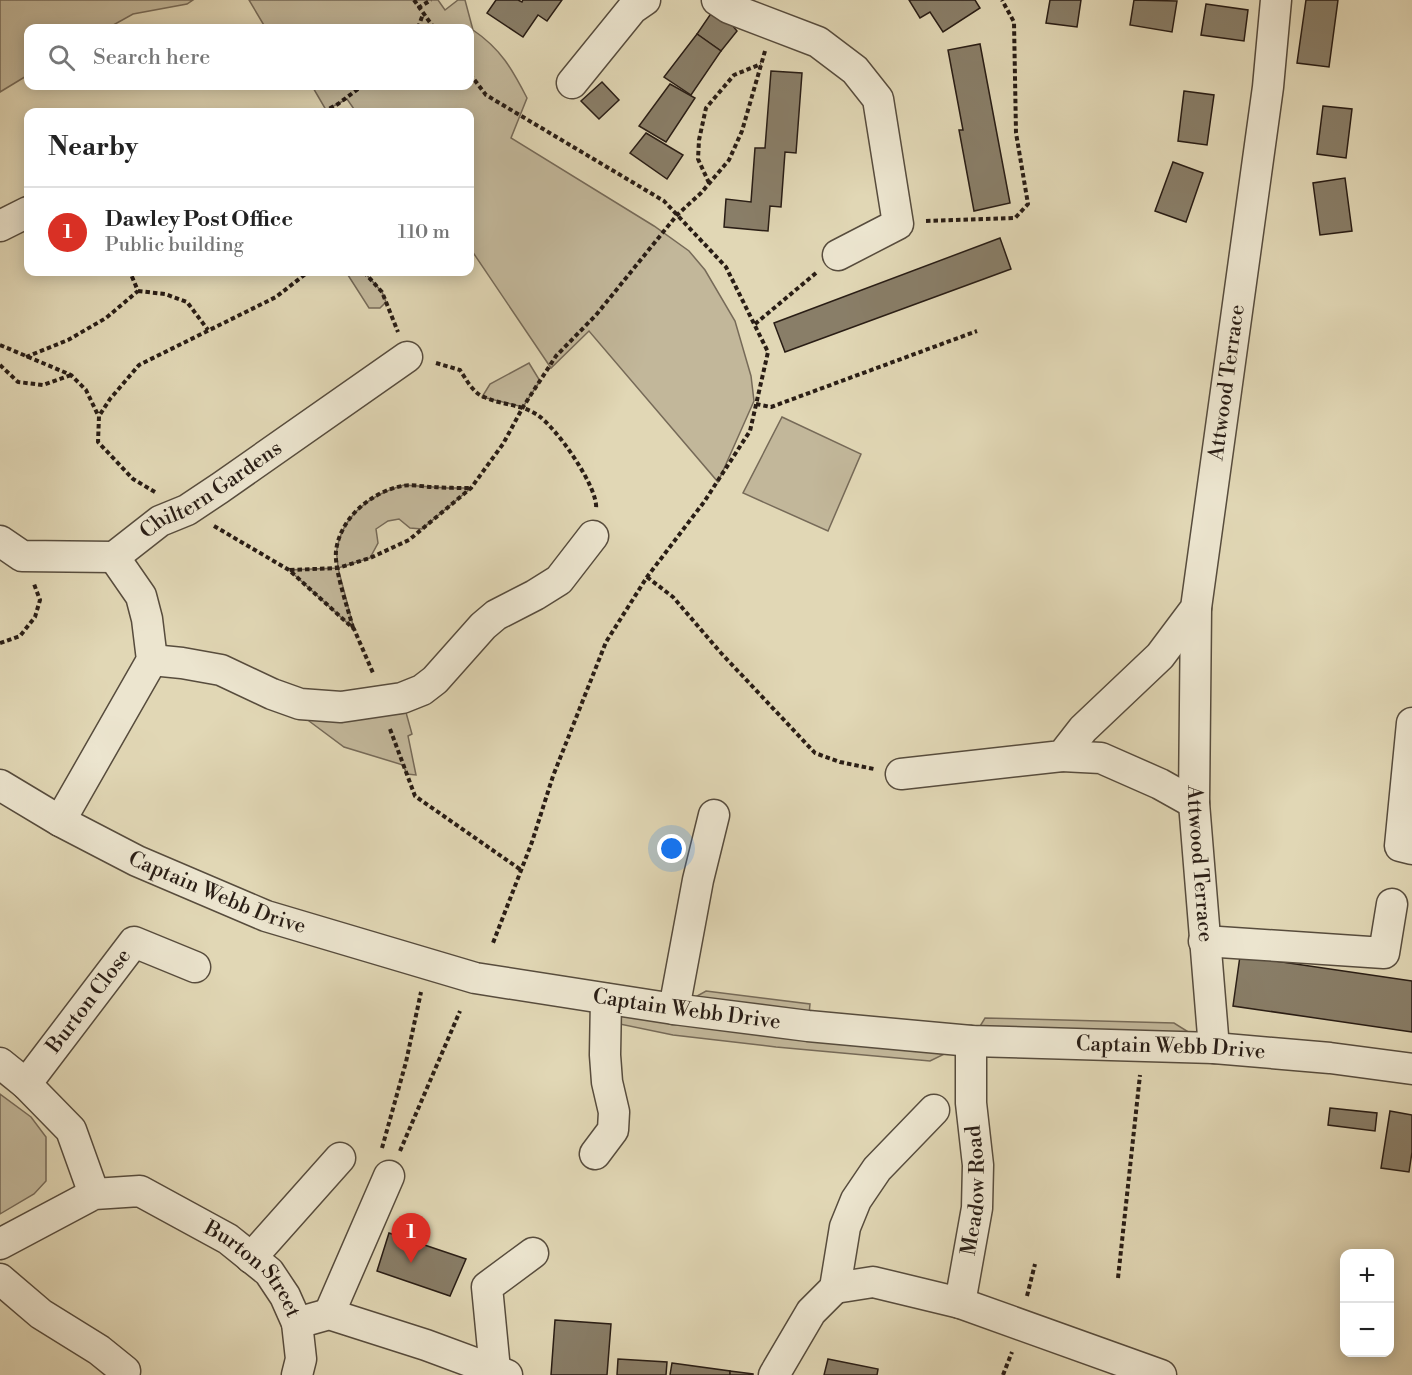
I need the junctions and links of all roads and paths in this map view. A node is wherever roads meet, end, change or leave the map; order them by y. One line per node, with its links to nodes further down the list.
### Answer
1 (414, 0): 7 (path)
2 (431, 0): 7 (path)
3 (645, 0): 14 (street)
4 (717, 0): 11 (street)
5 (1002, 0): 20 (path)
6 (1276, 0): 46 (street, Attwood Terrace)
7 (418, 8): 8 (path)
8 (423, 14): 9 (path); 10 (path)
9 (419, 24)
10 (431, 24)
11 (773, 25): 12 (path); 20 (street)
12 (761, 63): 17 (path); 17 (path)
13 (474, 79): 19 (path)
14 (572, 83)
15 (357, 90): 16 (path)
16 (330, 108)
17 (709, 183): 19 (path)
18 (24, 214): 21 (street)
19 (677, 215): 27 (path); 36 (path)
20 (898, 224): 22 (street)
21 (0, 226)
22 (838, 255): 27 (path)
23 (132, 276): 26 (path)
24 (303, 276): 28 (path)
25 (368, 276): 32 (path)
26 (138, 291): 28 (path); 31 (path)
27 (754, 324): 35 (path)
28 (208, 330): 37 (path)
29 (977, 331): 35 (path)
30 (0, 345): 31 (path)
31 (26, 357): 34 (path)
32 (407, 357): 36 (path); 39 (street, Chiltern Gardens)
33 (0, 365): 34 (path)
34 (71, 375): 37 (path)
35 (756, 404): 45 (path)
36 (523, 407): 38 (path); 40 (path)
37 (99, 416): 39 (path)
38 (471, 488): 43 (path); 43 (path)
39 (187, 510): 42 (street, Chiltern Gardens); 44 (path)
40 (593, 536): 50 (street)
41 (11, 549): 42 (street); 48 (path)
42 (114, 557): 49 (street)
43 (338, 568): 44 (path); 47 (path)
44 (289, 570): 47 (path)
45 (647, 577): 53 (path); 59 (path)
46 (1196, 608): 52 (street, Attwood Terrace); 55 (street, Attwood Terrace)
47 (354, 629): 50 (path)
48 (0, 643)
49 (152, 660): 50 (street); 57 (street)
50 (379, 701): 59 (path)
51 (1412, 723): 58 (street)
52 (1062, 756): 53 (street); 55 (street)
53 (901, 774)
54 (0, 785): 57 (street, Captain Webb Drive)
55 (1194, 803): 61 (street, Attwood Terrace)
56 (714, 815): 66 (street)
57 (60, 821): 63 (street, Captain Webb Drive)
58 (1412, 849)
59 (521, 870): 62 (path)
60 (1392, 904): 61 (street)
61 (1204, 941): 70 (street, Attwood Terrace)
62 (493, 943)
63 (428, 964): 65 (street, Captain Webb Drive); 77 (path)
64 (195, 967): 73 (street, Burton Close)
65 (606, 999): 66 (street, Captain Webb Drive); 75 (street)
66 (674, 1009): 68 (street, Captain Webb Drive)
67 (460, 1011): 77 (path)
68 (971, 1041): 69 (street, Captain Webb Drive); 85 (street, Meadow Road)
69 (1143, 1045): 70 (street, Captain Webb Drive); 82 (path)
70 (1214, 1048): 72 (street, Captain Webb Drive)
71 (0, 1063): 73 (street)
72 (1412, 1069)
73 (26, 1084): 78 (street)
74 (934, 1110): 84 (street, Meadow Road)
75 (595, 1154)
76 (340, 1158): 81 (street)
77 (387, 1180): 86 (street)
78 (94, 1194): 79 (street); 81 (street, Burton Street)
79 (0, 1244)
80 (533, 1252): 89 (street)
81 (251, 1258): 87 (street, Burton Street)
82 (1118, 1278)
83 (0, 1279): 88 (street)
84 (835, 1288): 85 (street); 91 (street)
85 (960, 1303): 92 (street)
86 (329, 1314): 87 (street, Burton Street); 89 (street, Burton Street)
87 (297, 1323): 90 (street)
88 (125, 1371)
89 (501, 1372)
90 (297, 1375)
91 (774, 1375)
92 (1161, 1375)

